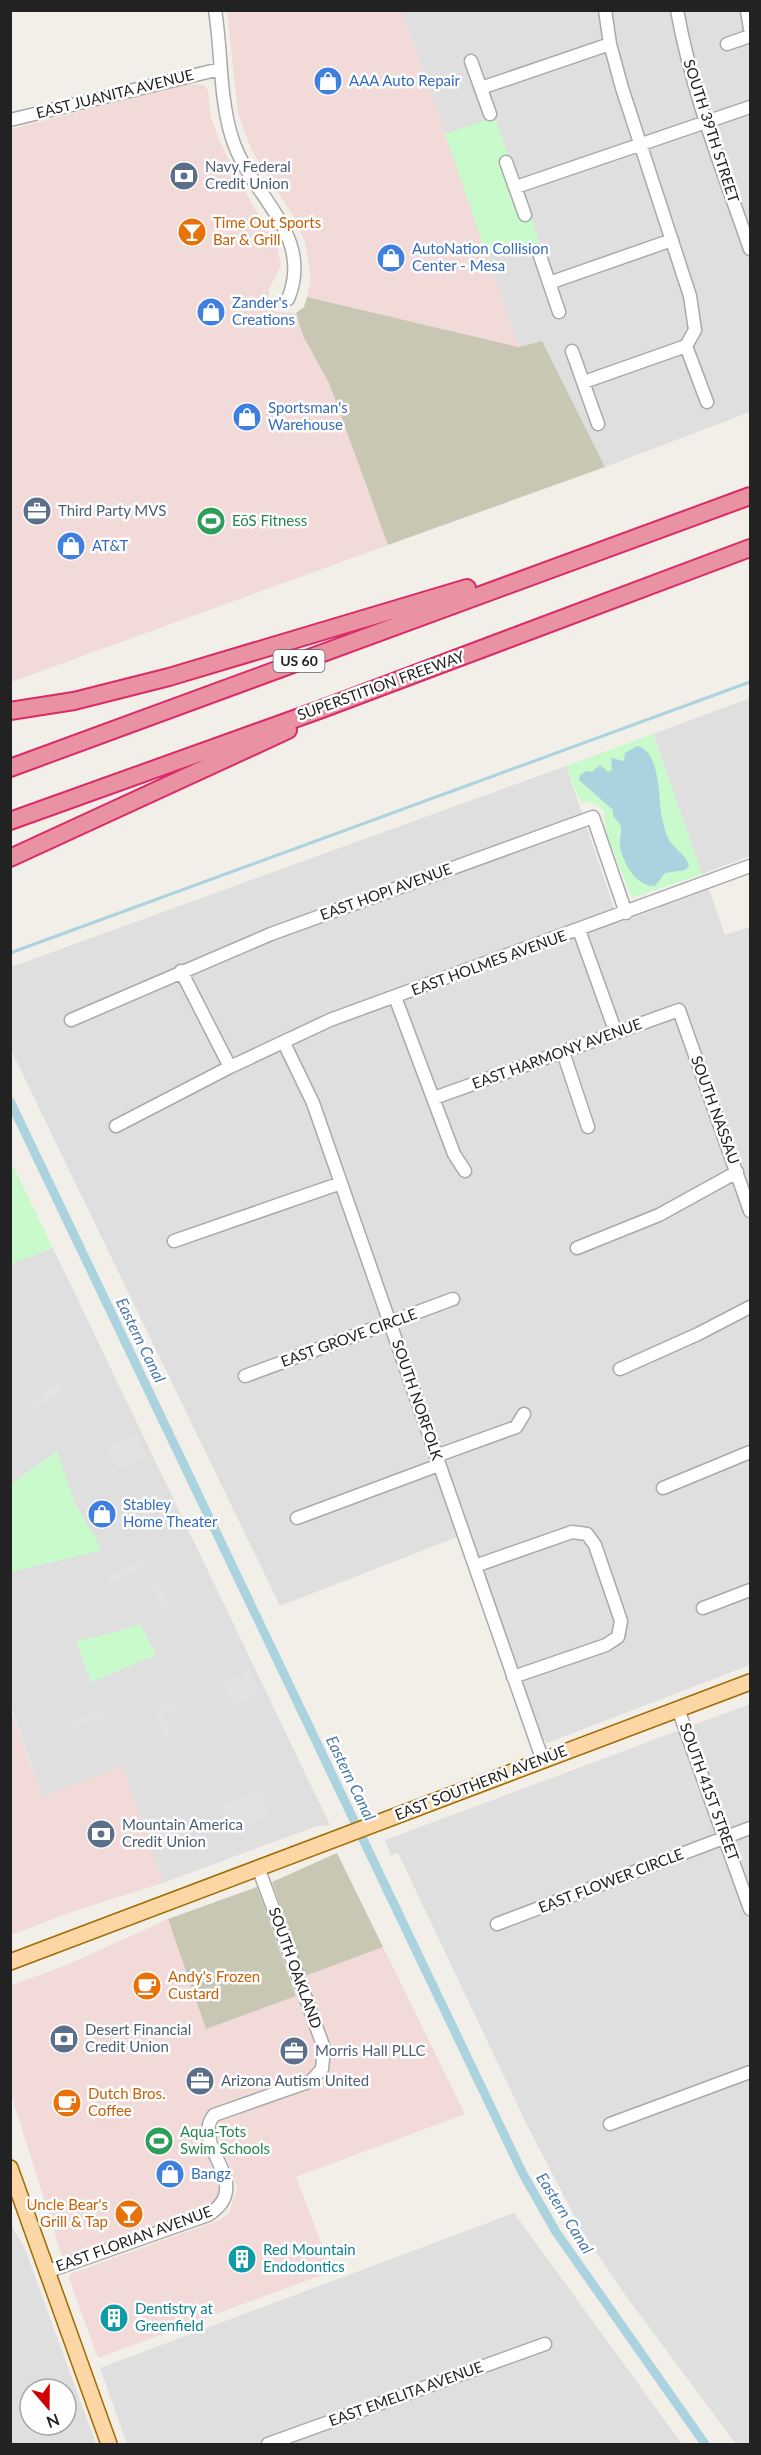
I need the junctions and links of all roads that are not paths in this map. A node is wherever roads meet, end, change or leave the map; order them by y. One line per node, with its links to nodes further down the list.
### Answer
1 (215, 10): 10 (street)
2 (605, 10): 7 (street)
3 (677, 10): 15 (street, SOUTH 39TH STREET)
4 (747, 10): 5 (street)
5 (750, 29)
6 (750, 36): 8 (street)
7 (609, 44): 11 (street); 16 (street)
8 (727, 44)
9 (471, 61): 11 (street)
10 (220, 69): 14 (street, EAST JUANITA AVENUE); 24 (street)
11 (481, 88): 13 (street)
12 (750, 107): 15 (street)
13 (490, 114)
14 (10, 120)
15 (705, 122): 16 (street); 21 (street, SOUTH 39TH STREET)
16 (640, 145): 18 (street); 20 (street)
17 (506, 162): 18 (street)
18 (516, 187): 19 (street)
19 (525, 215)
20 (672, 240): 23 (street); 26 (street)
21 (750, 249)
22 (540, 256): 23 (street)
23 (549, 283): 25 (street)
24 (288, 299)
25 (559, 312)
26 (686, 346): 28 (street); 29 (street)
27 (572, 351): 28 (street)
28 (584, 382): 30 (street)
29 (707, 402)
30 (598, 424)
31 (750, 495): 33 (highway)
32 (750, 548): 34 (highway, SUPERSTITION FREEWAY)
33 (587, 553): 35 (highway); 36 (highway, US 60)
34 (322, 709): 37 (highway, SUPERSTITION FREEWAY); 38 (highway)
35 (10, 711)
36 (10, 768)
37 (10, 821)
38 (10, 858)
39 (750, 866): 40 (street, EAST HOLMES AVENUE)
40 (626, 913): 41 (street, EAST HOLMES AVENUE); 42 (street, EAST HOPI AVENUE)
41 (579, 930): 43 (street, EAST HOLMES AVENUE); 46 (street)
42 (181, 971): 45 (street, EAST HOPI AVENUE); 49 (street)
43 (395, 997): 47 (street, EAST HOLMES AVENUE); 50 (street)
44 (679, 1010): 46 (street, EAST HARMONY AVENUE); 54 (street, SOUTH NASSAU)
45 (70, 1020)
46 (616, 1033): 48 (street, EAST HARMONY AVENUE)
47 (284, 1043): 49 (street, EAST HOLMES AVENUE); 55 (street, SOUTH NORFOLK)
48 (562, 1052): 50 (street, EAST HARMONY AVENUE); 52 (street)
49 (230, 1067): 51 (street, EAST HOLMES AVENUE)
50 (434, 1098): 53 (street)
51 (116, 1126)
52 (588, 1127)
53 (465, 1171)
54 (737, 1172): 56 (street, SOUTH NASSAU); 58 (street)
55 (342, 1183): 57 (street); 61 (street, SOUTH NORFOLK)
56 (750, 1210)
57 (174, 1241)
58 (577, 1248)
59 (453, 1299): 61 (street, EAST GROVE CIRCLE)
60 (750, 1307): 62 (street)
61 (390, 1322): 63 (street, EAST GROVE CIRCLE); 66 (street, SOUTH NORFOLK)
62 (620, 1368)
63 (245, 1376)
64 (524, 1414): 66 (street)
65 (750, 1452): 67 (street)
66 (438, 1460): 68 (street); 69 (street, SOUTH NORFOLK)
67 (663, 1488)
68 (297, 1518)
69 (475, 1566): 72 (street, SOUTH NORFOLK); 72 (street)
70 (750, 1590): 71 (street)
71 (704, 1608)
72 (513, 1677): 75 (street, SOUTH NORFOLK)
73 (750, 1682): 74 (main road, EAST SOUTHERN AVENUE)
74 (678, 1709): 75 (main road, EAST SOUTHERN AVENUE); 77 (street, SOUTH 41ST STREET)
75 (543, 1761): 78 (main road, EAST SOUTHERN AVENUE)
76 (750, 1828): 77 (street, EAST FLOWER CIRCLE)
77 (726, 1838): 79 (street, SOUTH 41ST STREET); 80 (street, EAST FLOWER CIRCLE)
78 (258, 1867): 81 (main road, EAST SOUTHERN AVENUE); 82 (street, SOUTH OAKLAND)
79 (750, 1909)
80 (497, 1924)
81 (10, 1962)
82 (322, 2069): 86 (street, EAST FLORIAN AVENUE)
83 (750, 2072): 84 (street)
84 (610, 2124)
85 (10, 2168): 86 (main road)
86 (46, 2272): 88 (main road)
87 (545, 2344): 89 (street, EAST EMELITA AVENUE)
88 (109, 2445)
89 (268, 2445)

